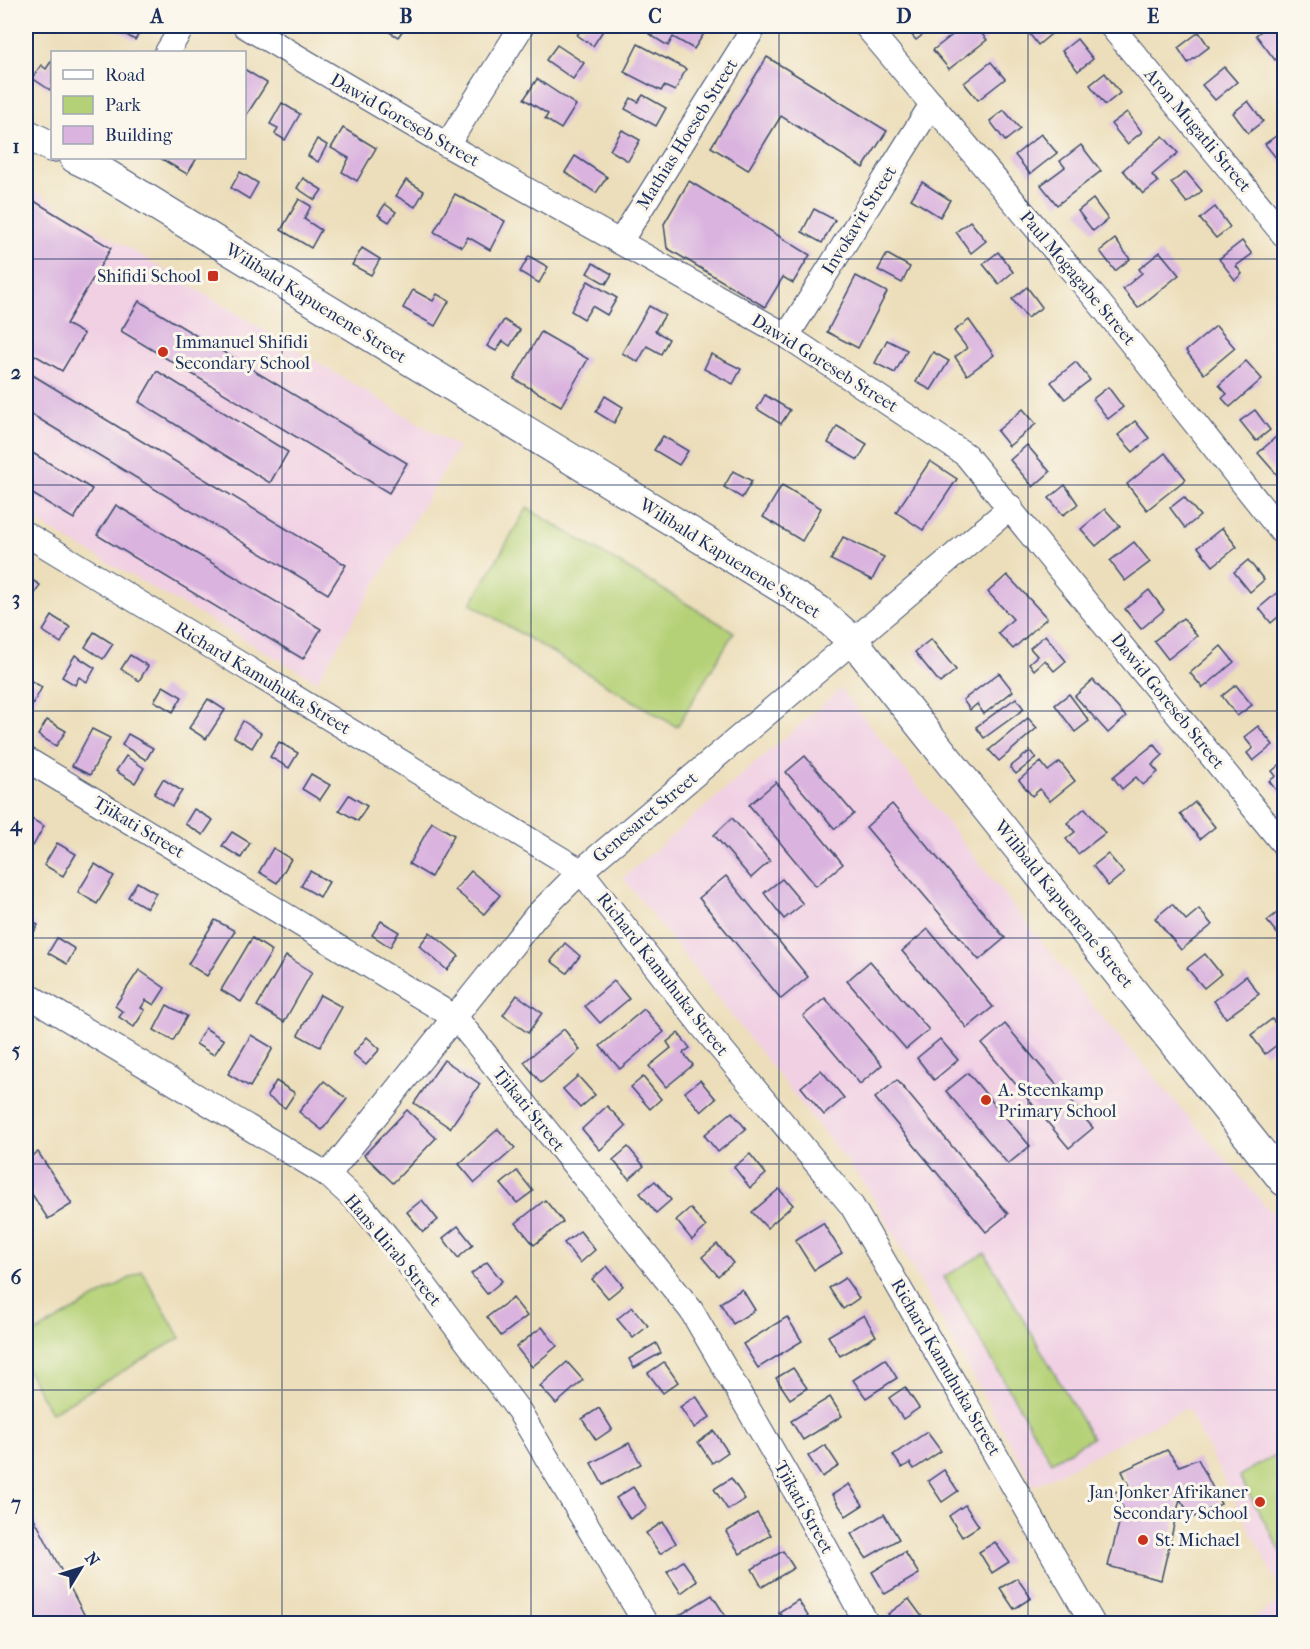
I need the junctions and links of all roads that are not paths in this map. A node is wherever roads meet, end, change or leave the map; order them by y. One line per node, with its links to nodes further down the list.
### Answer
1 (183, 26): 7 (street)
2 (245, 26): 10 (street, Dawid Goreseb Street)
3 (522, 26): 10 (street)
4 (755, 26): 14 (street, Mathias Hoeseb Street)
5 (866, 26): 8 (street, Paul Mogagabe Street)
6 (1111, 26): 13 (street, Aron Mugatli Street)
7 (167, 51)
8 (932, 104): 15 (street, Invokavit Street); 18 (street, Paul Mogagabe Street)
9 (26, 134): 11 (street)
10 (447, 145): 14 (street, Dawid Goreseb Street)
11 (51, 146)
12 (91, 161): 19 (street, Wilibald Kapuenene Street)
13 (1284, 235)
14 (620, 242): 15 (street, Dawid Goreseb Street)
15 (787, 336): 16 (street, Dawid Goreseb Street)
16 (1011, 507): 19 (street, Genesaret Street); 21 (street, Dawid Goreseb Street)
17 (26, 534): 22 (street, Richard Kamuhuka Street)
18 (1284, 535)
19 (854, 642): 22 (street, Genesaret Street); 26 (street, Wilibald Kapuenene Street)
20 (26, 759): 24 (street, Tjikati Street)
21 (1284, 845)
22 (581, 871): 24 (street, Genesaret Street); 29 (street, Richard Kamuhuka Street)
23 (26, 994): 25 (street, Hans Uirab Street)
24 (456, 1018): 25 (street, Genesaret Street); 27 (street, Tjikati Street)
25 (328, 1175): 28 (street, Hans Uirab Street)
26 (1284, 1181)
27 (864, 1622)
28 (646, 1623)
29 (1093, 1623)

